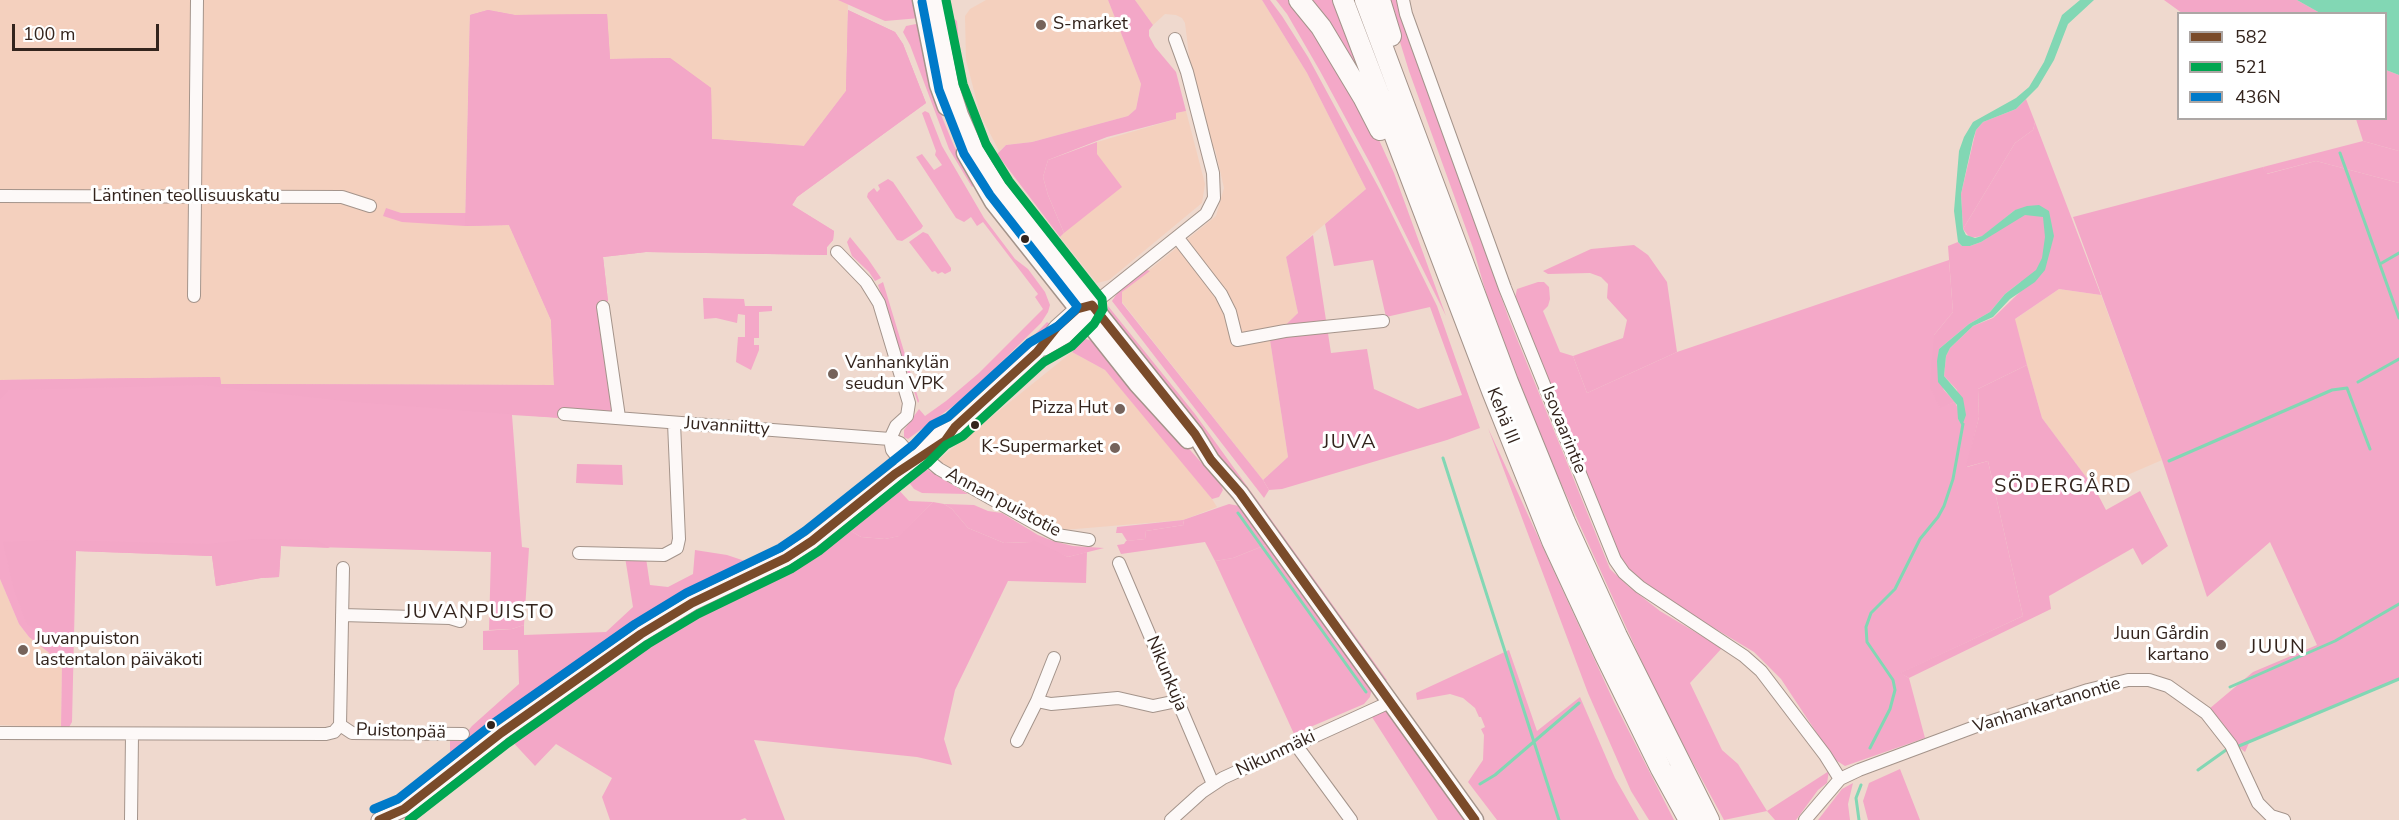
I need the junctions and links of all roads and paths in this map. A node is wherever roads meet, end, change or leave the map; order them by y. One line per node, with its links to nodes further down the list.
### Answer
1 (196, 0): 13 (street)
2 (921, 0): 19 (main road)
3 (934, 0): 19 (main road)
4 (1299, 0): 11 (highway)
5 (1343, 0): 11 (highway, Kehä III)
6 (1365, 0): 10 (highway, Kehä III)
7 (1380, 0): 10 (highway)
8 (1403, 0): 42 (street, Isovaarintie)
9 (1174, 39): 15 (street)
10 (1417, 140): 51 (highway, Kehä III)
11 (1411, 180): 50 (highway, Kehä III)
12 (0, 196): 13 (street, Läntinen teollisuuskatu)
13 (194, 197): 14 (street, Läntinen teollisuuskatu); 17 (street)
14 (370, 206)
15 (1177, 237): 19 (street); 20 (street)
16 (837, 252): 24 (street)
17 (194, 296)
18 (603, 307): 22 (street)
19 (1085, 311): 25 (street); 35 (main road)
20 (1383, 321)
21 (564, 414): 22 (street, Juvanniitty)
22 (619, 417): 23 (street, Juvanniitty)
23 (674, 423): 24 (street, Juvanniitty); 27 (street)
24 (890, 439): 25 (street)
25 (916, 459): 26 (street, Annan puistotie); 46 (street)
26 (1089, 540)
27 (579, 553)
28 (1119, 563): 33 (street, Nikunkuja)
29 (343, 568): 30 (street)
30 (342, 615): 31 (street); 36 (street)
31 (460, 621)
32 (1054, 658): 34 (street)
33 (1178, 701): 34 (street); 43 (street, Nikunkuja)
34 (1037, 702): 40 (street)
35 (1390, 702): 41 (street, Nikunmäki); 49 (main road)
36 (340, 725): 38 (street, Puistonpää); 39 (street)
37 (0, 733): 39 (street)
38 (463, 734)
39 (132, 735): 45 (street)
40 (1017, 741)
41 (1296, 745): 43 (street, Nikunmäki); 48 (street)
42 (1840, 779): 44 (street, Vanhankartanontie); 52 (street, Vanhankartanontie)
43 (1213, 784): 47 (street, Nikunmäki)
44 (2270, 818): 53 (street, Vanhankartanontie)
45 (130, 820)
46 (379, 820)
47 (1172, 820)
48 (1351, 820)
49 (1475, 820)
50 (1689, 820)
51 (1709, 820)
52 (1805, 820)
53 (2284, 820)

